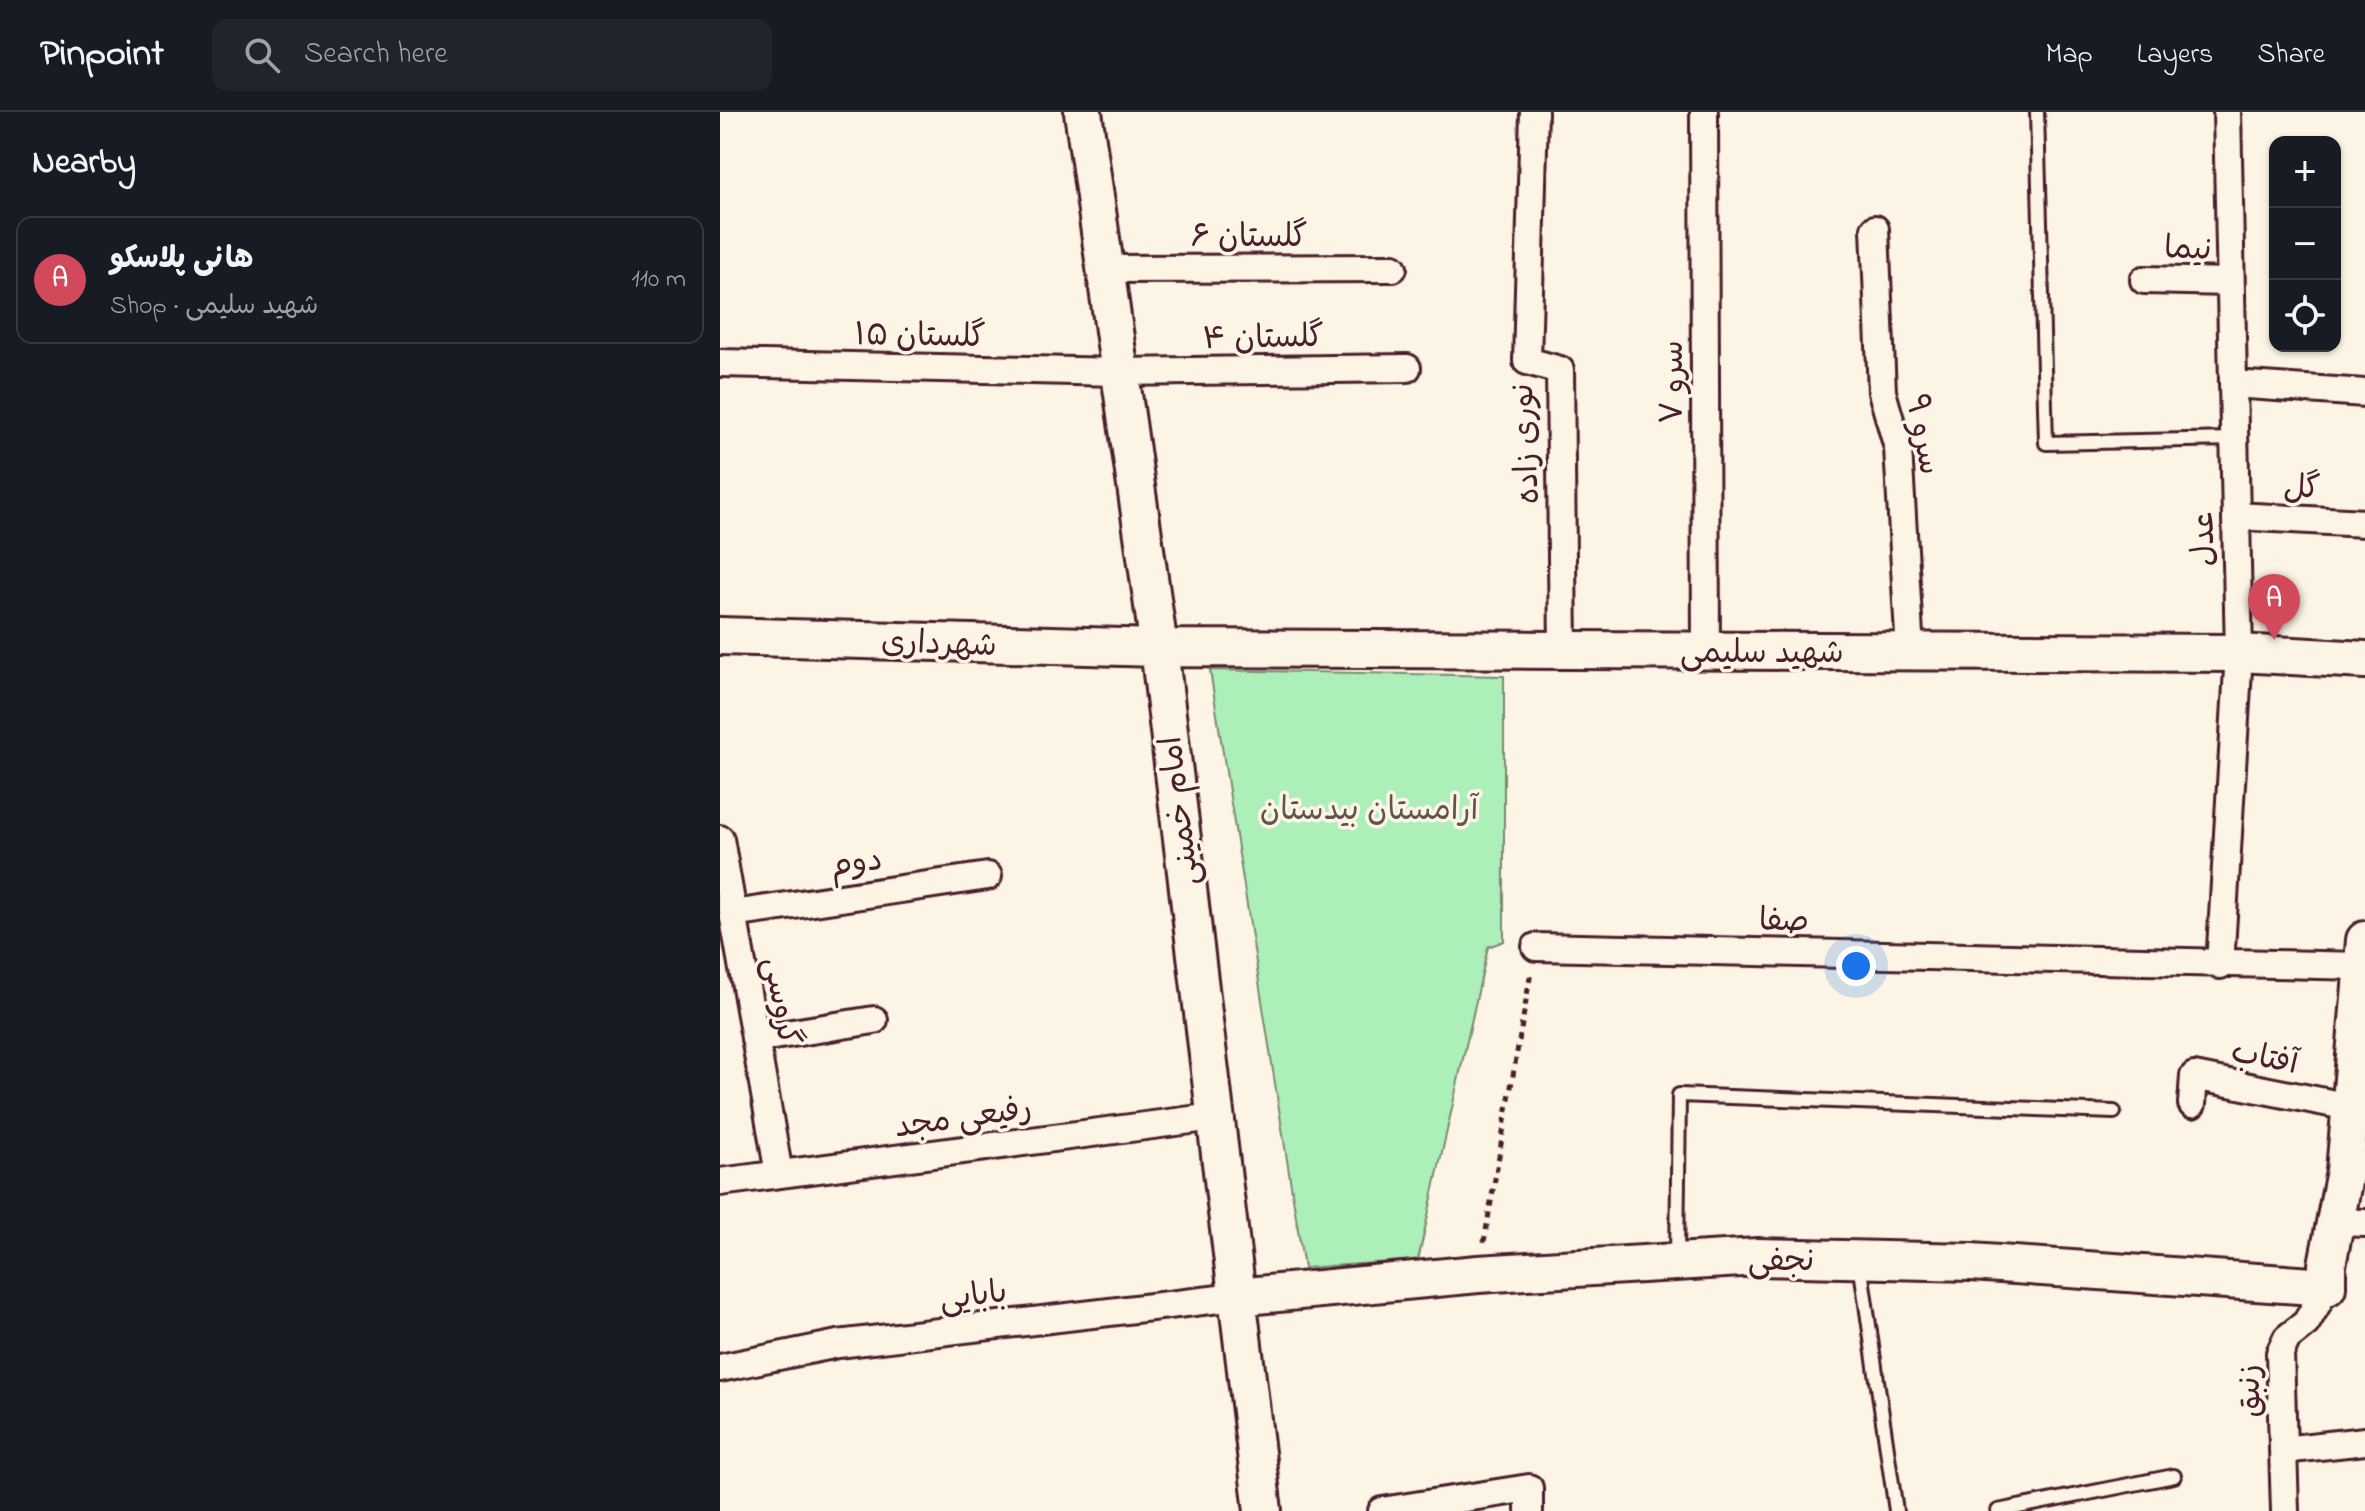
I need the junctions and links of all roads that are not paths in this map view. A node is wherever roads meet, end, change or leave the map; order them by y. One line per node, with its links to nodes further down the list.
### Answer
1 (1083, 112): 8 (street, امام خمینی)
2 (1534, 112): 21 (street, نوری زاده)
3 (1704, 112): 22 (street, سرو ۷)
4 (2037, 112): 16 (lane)
5 (2227, 112): 10 (street, عدل)
6 (1875, 229): 23 (street, سرو ۹)
7 (1393, 268): 8 (street, گلستان ۶)
8 (1105, 269): 13 (street, امام خمینی)
9 (2144, 280): 10 (street, نیما)
10 (2230, 282): 14 (street, عدل)
11 (720, 363): 13 (street, گلستان ۱۵)
12 (1407, 368): 13 (street, گلستان ۴)
13 (1119, 372): 20 (street, امام خمینی)
14 (2233, 384): 15 (street); 16 (street, عدل)
15 (2365, 393)
16 (2234, 439): 17 (street, عدل)
17 (2236, 516): 18 (street, گل); 24 (street, عدل)
18 (2365, 523)
19 (720, 636): 20 (street, شهرداری)
20 (1159, 648): 21 (street, شهید سلیمی); 37 (street, امام خمینی)
21 (1563, 650): 22 (street, شهید سلیمی)
22 (1706, 651): 23 (street, شهید سلیمی)
23 (1910, 652): 24 (street, شهید سلیمی)
24 (2239, 653): 25 (street, شهید سلیمی); 31 (street, عدل)
25 (2365, 660)
26 (720, 839): 28 (street, گروسی)
27 (988, 876): 28 (street, دوم)
28 (733, 914): 33 (street, گروسی)
29 (1536, 947): 31 (street, صفا)
30 (2364, 957): 31 (street, صفا); 35 (street)
31 (2220, 965)
32 (874, 1020): 33 (street)
33 (755, 1039): 38 (street, گروسی)
34 (2192, 1104): 35 (street, آفتاب)
35 (2350, 1107): 40 (street)
36 (2114, 1112): 42 (lane)
37 (1214, 1117): 38 (street, رفیعی مجد); 44 (street, امام خمینی)
38 (779, 1174): 39 (street, رفیعی مجد)
39 (720, 1182)
40 (2350, 1222): 43 (street)
41 (1860, 1260): 42 (street, نجفی); 43 (street, نجفی); 52 (lane)
42 (1677, 1263): 44 (street, نجفی)
43 (2327, 1287): 47 (street, زنبق)
44 (1236, 1297): 45 (street, بابایی); 50 (street, امام خمینی)
45 (720, 1368)
46 (2365, 1441): 47 (street)
47 (2283, 1450): 54 (street, زنبق)
48 (2174, 1476): 53 (lane)
49 (1529, 1499): 51 (street)
50 (1263, 1511)
51 (1382, 1511)
52 (1896, 1511)
53 (1998, 1511)
54 (2285, 1511)

